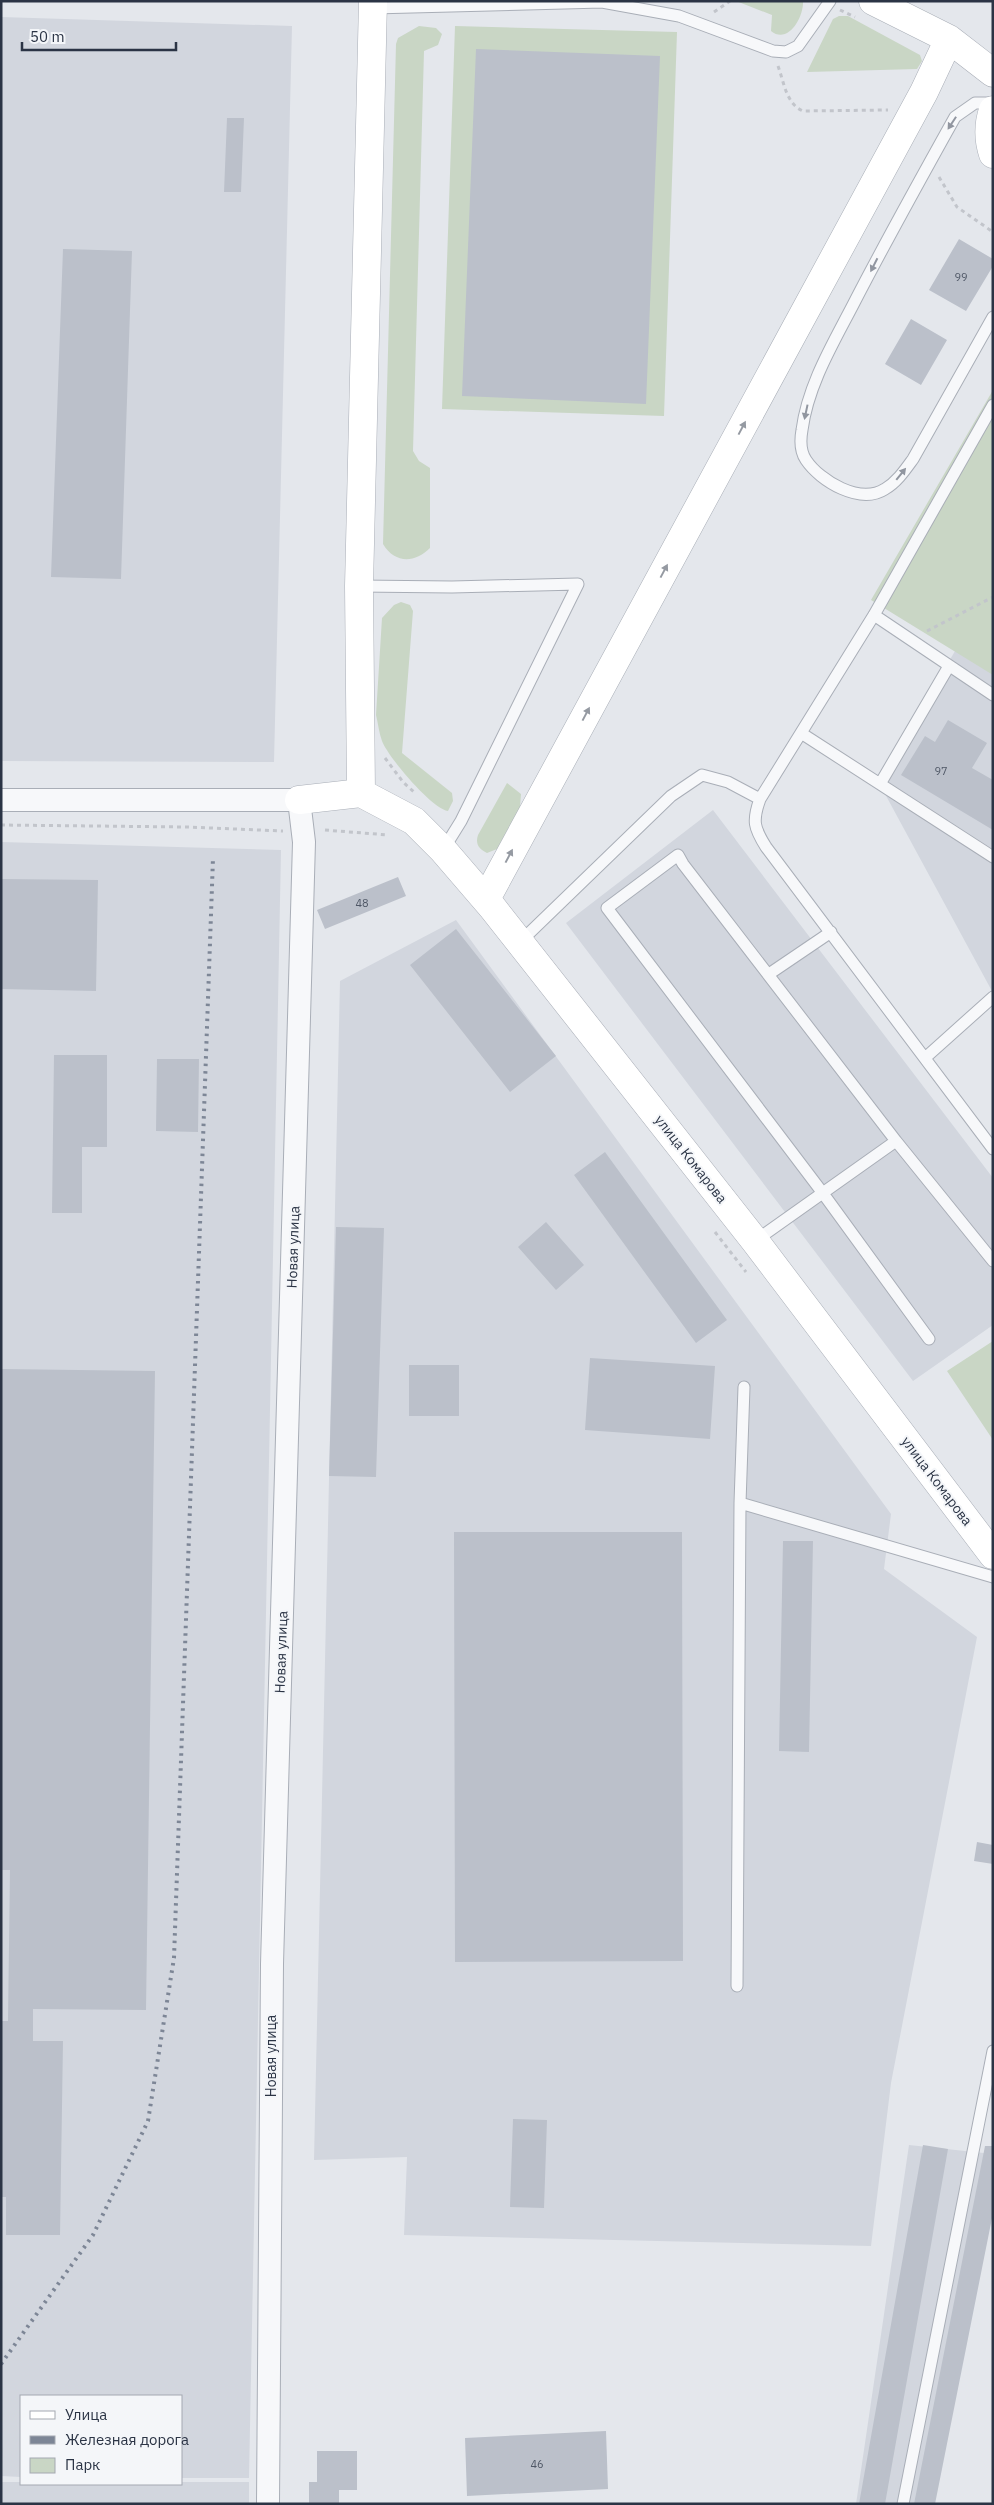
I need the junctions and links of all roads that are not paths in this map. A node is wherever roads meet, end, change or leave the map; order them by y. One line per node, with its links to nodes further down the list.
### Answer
1 (829, 2): 2 (lane)
2 (373, 4): 12 (street)
3 (905, 8): 4 (street); 5 (street)
4 (867, 11)
5 (949, 39): 6 (street); 24 (street, one-way to 5)
6 (993, 73)
7 (993, 103): 10 (lane, one-way to 10)
8 (993, 110): 9 (street)
9 (993, 154)
10 (993, 317)
11 (993, 404): 13 (lane)
12 (359, 586): 18 (street); 22 (lane)
13 (874, 615): 14 (lane); 16 (lane)
14 (949, 666): 15 (lane); 17 (lane)
15 (993, 695)
16 (801, 733): 17 (lane); 19 (lane)
17 (880, 784): 23 (lane)
18 (361, 793): 21 (street); 22 (street, улица Комарова)
19 (760, 799): 25 (lane); 26 (lane)
20 (1, 800): 21 (street)
21 (299, 800): 42 (street, Новая улица)
22 (443, 850): 24 (street, улица Комарова)
23 (993, 856)
24 (486, 899): 26 (street, улица Комарова)
25 (831, 932): 27 (lane); 29 (lane)
26 (521, 941): 33 (street, улица Комарова)
27 (769, 974): 30 (lane); 32 (lane)
28 (993, 997): 29 (lane)
29 (925, 1058): 31 (lane)
30 (896, 1142): 32 (lane); 34 (lane)
31 (993, 1149)
32 (822, 1192): 33 (lane); 35 (lane)
33 (755, 1241): 38 (street, улица Комарова)
34 (993, 1261)
35 (929, 1339)
36 (744, 1387): 37 (lane)
37 (740, 1503): 39 (lane); 40 (lane)
38 (993, 1555)
39 (993, 1577)
40 (737, 1986)
41 (993, 2051): 43 (lane)
42 (268, 2504)
43 (903, 2504)

